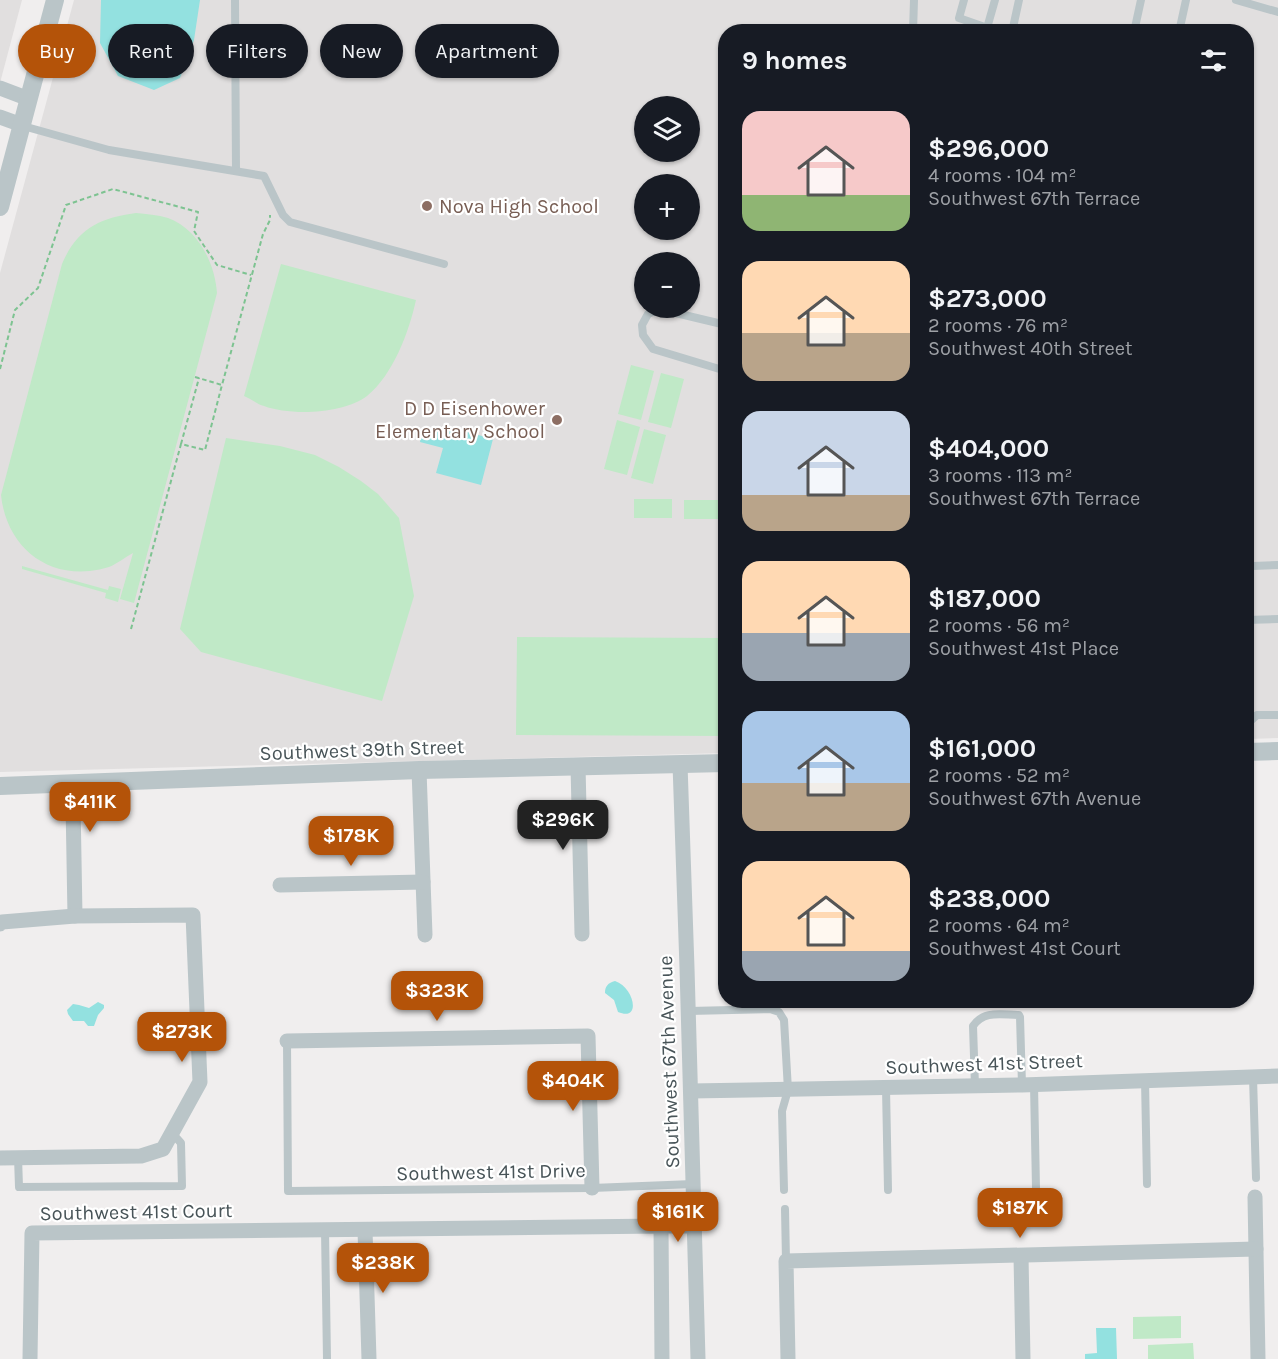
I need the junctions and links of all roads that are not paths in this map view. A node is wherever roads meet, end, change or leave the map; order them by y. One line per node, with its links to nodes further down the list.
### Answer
1 (55, 0): 20 (street)
2 (235, 0): 23 (lane)
3 (914, 0): 13 (lane)
4 (964, 0): 14 (lane)
5 (995, 0): 15 (lane)
6 (1019, 0): 16 (lane)
7 (1141, 0): 17 (lane)
8 (1186, 0): 18 (lane)
9 (1236, 0): 11 (lane)
10 (1271, 0): 11 (lane)
11 (1269, 10): 12 (lane)
12 (1278, 12)
13 (914, 24)
14 (976, 24)
15 (988, 24)
16 (1014, 24)
17 (1136, 24)
18 (1181, 24)
19 (0, 88): 20 (street)
20 (29, 99): 22 (street)
21 (0, 117): 22 (street)
22 (22, 126): 23 (lane); 24 (street)
23 (236, 171): 25 (lane)
24 (0, 207)
25 (444, 264)
26 (718, 323): 27 (lane)
27 (718, 369)
28 (1278, 565): 29 (lane)
29 (1254, 566)
30 (1278, 619): 31 (lane)
31 (1254, 620)
32 (1278, 715): 33 (lane)
33 (1254, 718)
34 (1278, 751): 35 (street)
35 (1254, 752)
36 (718, 763): 37 (street, Southwest 39th Street)
37 (680, 764): 38 (street, Southwest 39th Street); 48 (street, Southwest 67th Avenue)
38 (578, 766): 39 (street, Southwest 39th Street); 46 (street)
39 (419, 771): 40 (street, Southwest 39th Street); 42 (street)
40 (79, 783): 41 (street, Southwest 39th Street); 44 (street)
41 (0, 786)
42 (423, 882): 43 (street); 47 (street)
43 (280, 885)
44 (75, 916): 45 (street); 58 (street)
45 (0, 924)
46 (582, 934)
47 (425, 935)
48 (689, 1011): 56 (lane); 57 (street, Southwest 67th Avenue)
49 (287, 1041): 64 (street); 64 (lane, Southwest 41st Drive)
50 (1278, 1076): 51 (street, Southwest 41st Street)
51 (1253, 1077): 52 (street, Southwest 41st Street); 61 (lane)
52 (1145, 1080): 53 (street, Southwest 41st Street); 63 (lane)
53 (1028, 1085): 54 (street, Southwest 41st Street); 54 (lane); 67 (lane)
54 (975, 1086): 55 (street, Southwest 41st Street)
55 (886, 1088): 56 (street, Southwest 41st Street); 66 (lane)
56 (788, 1090): 57 (street, Southwest 41st Street); 65 (lane)
57 (691, 1091): 62 (street, Southwest 67th Avenue)
58 (172, 1133): 59 (street); 59 (lane)
59 (18, 1157): 60 (street)
60 (0, 1158)
61 (1256, 1178)
62 (693, 1184): 64 (lane, Southwest 41st Drive); 71 (street, Southwest 67th Avenue)
63 (1147, 1184)
64 (592, 1188)
65 (784, 1190)
66 (888, 1190)
67 (1036, 1190)
68 (1255, 1197): 74 (street)
69 (785, 1209): 76 (lane)
70 (661, 1226): 71 (street, Southwest 41st Court); 73 (street, Southwest 41st Court); 80 (street)
71 (694, 1226): 81 (street, Southwest 67th Avenue)
72 (325, 1230): 73 (street, Southwest 41st Court); 77 (street, Southwest 41st Court); 78 (lane)
73 (365, 1230): 79 (street)
74 (1256, 1249): 75 (street); 84 (street)
75 (1021, 1256): 76 (street); 83 (street)
76 (786, 1261): 82 (street)
77 (30, 1359)
78 (327, 1359)
79 (369, 1359)
80 (662, 1359)
81 (698, 1359)
82 (788, 1359)
83 (1023, 1359)
84 (1258, 1359)

